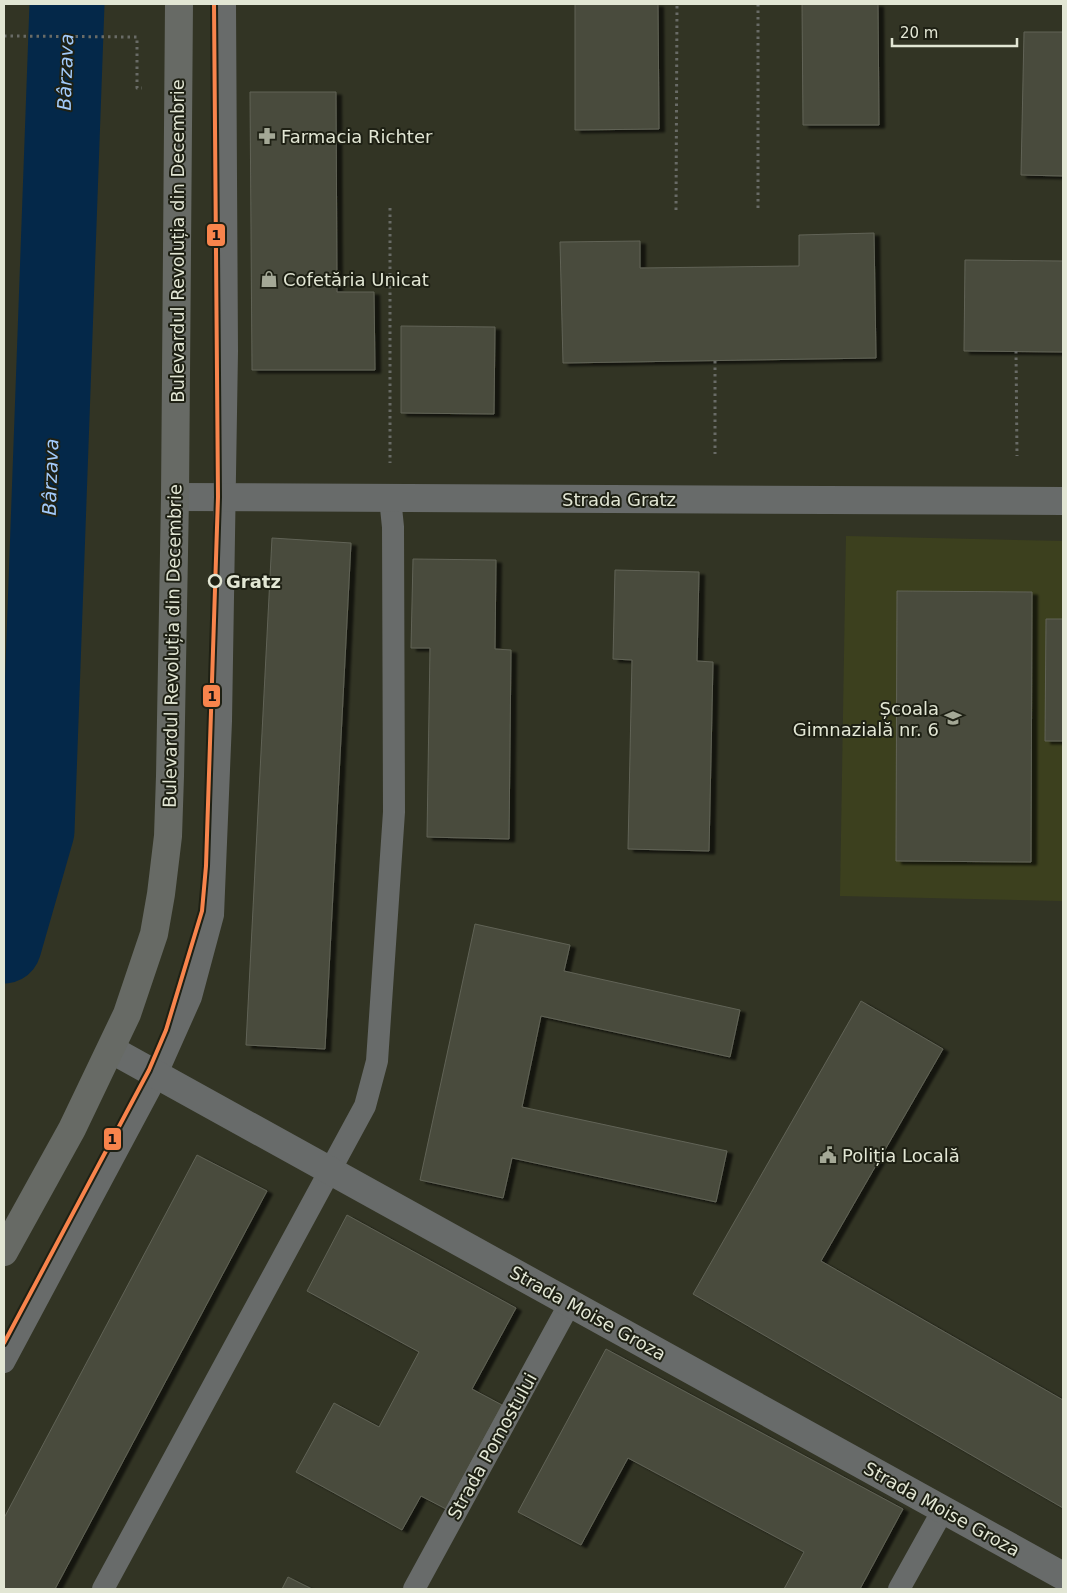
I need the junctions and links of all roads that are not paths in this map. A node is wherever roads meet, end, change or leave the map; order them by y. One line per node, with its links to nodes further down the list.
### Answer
1 (179, 4): 3 (main road, Bulevardul Revoluția din Decembrie)
2 (225, 4): 4 (lane)
3 (176, 497): 4 (street, Strada Gratz); 7 (main road, Bulevardul Revoluția din Decembrie)
4 (225, 497): 5 (street, Strada Gratz); 8 (lane)
5 (390, 498): 6 (street, Strada Gratz); 9 (lane)
6 (1063, 501)
7 (112, 1050): 8 (street, Strada Moise Groza); 10 (main road, Bulevardul Revoluția din Decembrie)
8 (157, 1075): 9 (street, Strada Moise Groza); 12 (lane)
9 (331, 1171): 11 (street, Strada Moise Groza); 15 (lane)
10 (4, 1252)
11 (570, 1303): 13 (street, Strada Moise Groza); 16 (lane, Strada Pomostului)
12 (4, 1362)
13 (944, 1510): 14 (street, Strada Moise Groza); 17 (lane)
14 (1063, 1576)
15 (103, 1589)
16 (414, 1589)
17 (899, 1589)

